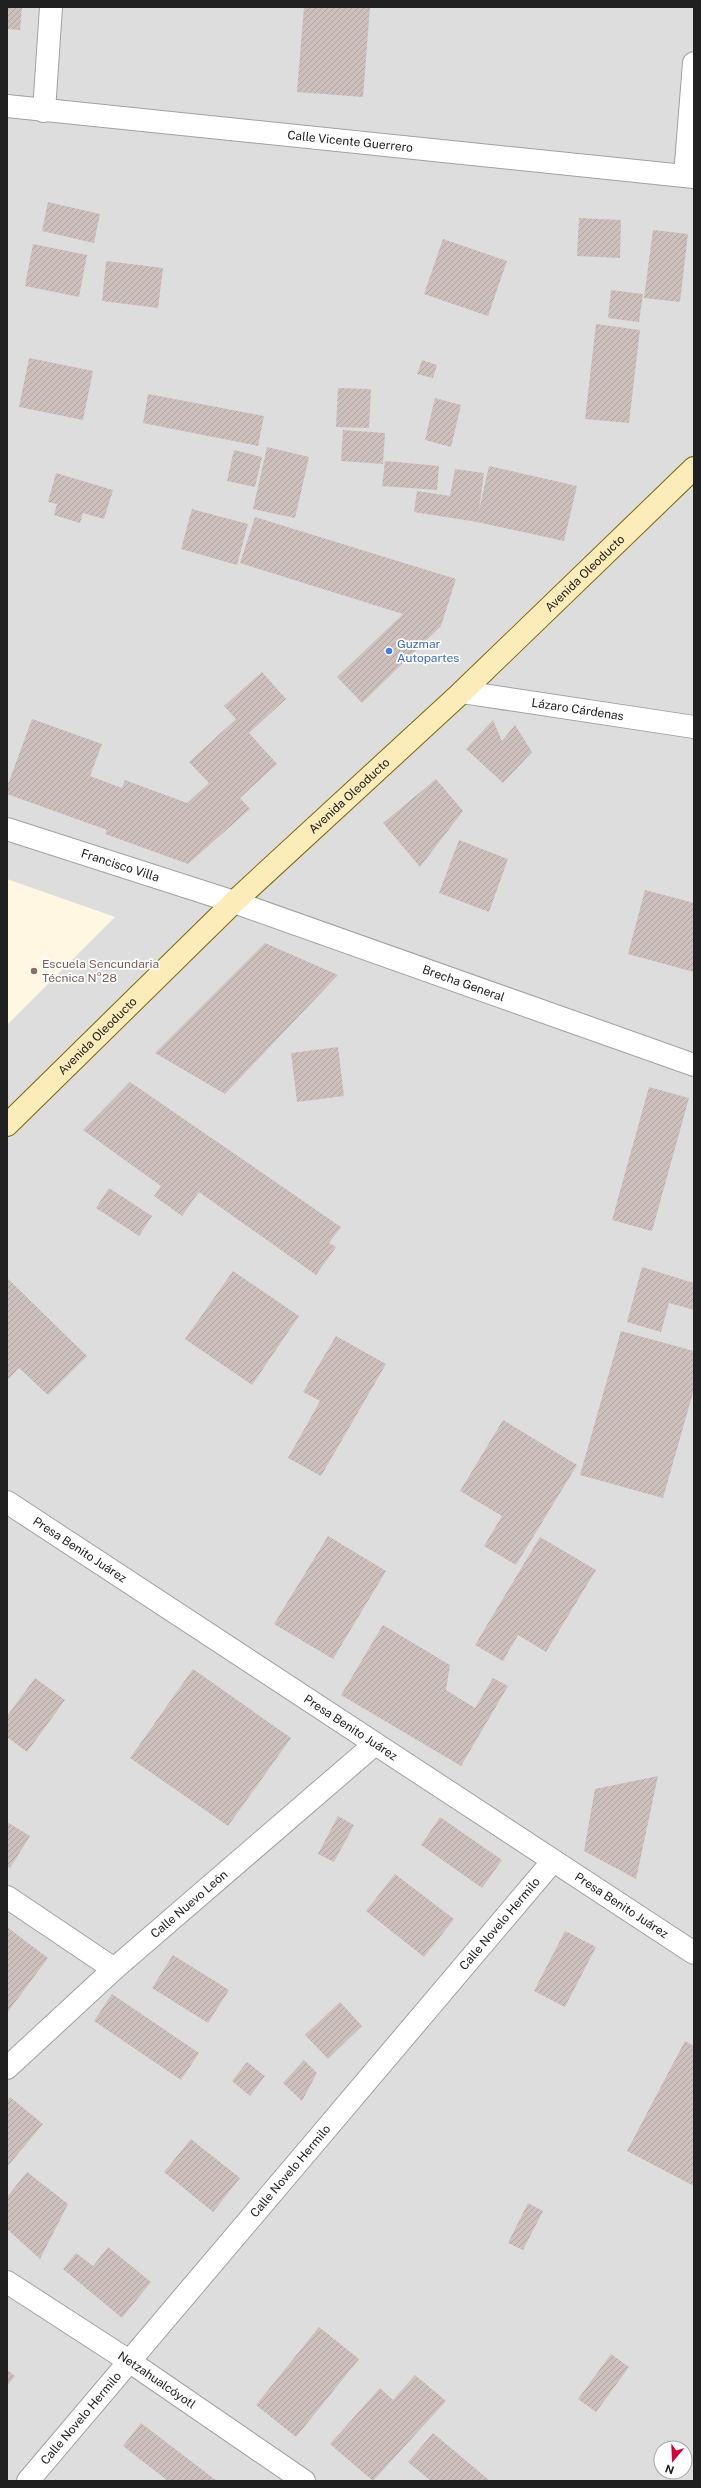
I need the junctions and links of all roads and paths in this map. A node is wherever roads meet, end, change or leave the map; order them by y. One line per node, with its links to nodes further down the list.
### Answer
1 (51, 7): 4 (street)
2 (694, 64): 5 (street)
3 (7, 106): 4 (street, Calle Vicente Guerrero)
4 (44, 111): 5 (street, Calle Vicente Guerrero)
5 (689, 176)
6 (694, 468): 7 (main road, Avenida Oleoducto)
7 (462, 692): 8 (street, Lázaro Cárdenas); 10 (main road, Avenida Oleoducto)
8 (694, 727)
9 (7, 829): 10 (street, Francisco Villa)
10 (234, 902): 11 (street, Brecha General); 12 (main road, Avenida Oleoducto)
11 (694, 1065)
12 (7, 1125)
13 (7, 1502): 14 (street, Presa Benito Juárez)
14 (375, 1744): 15 (street, Presa Benito Juárez); 18 (street, Calle Nuevo León)
15 (553, 1861): 17 (street, Presa Benito Juárez); 21 (street, Calle Novelo Hermilo)
16 (7, 1897): 18 (street)
17 (694, 1953)
18 (114, 1969): 19 (street, Calle Nuevo León)
19 (7, 2068)
20 (7, 2282): 21 (street, Netzahualcóyotl)
21 (129, 2361): 22 (street, Calle Novelo Hermilo); 23 (street, Netzahualcóyotl)
22 (28, 2481)
23 (304, 2481)

